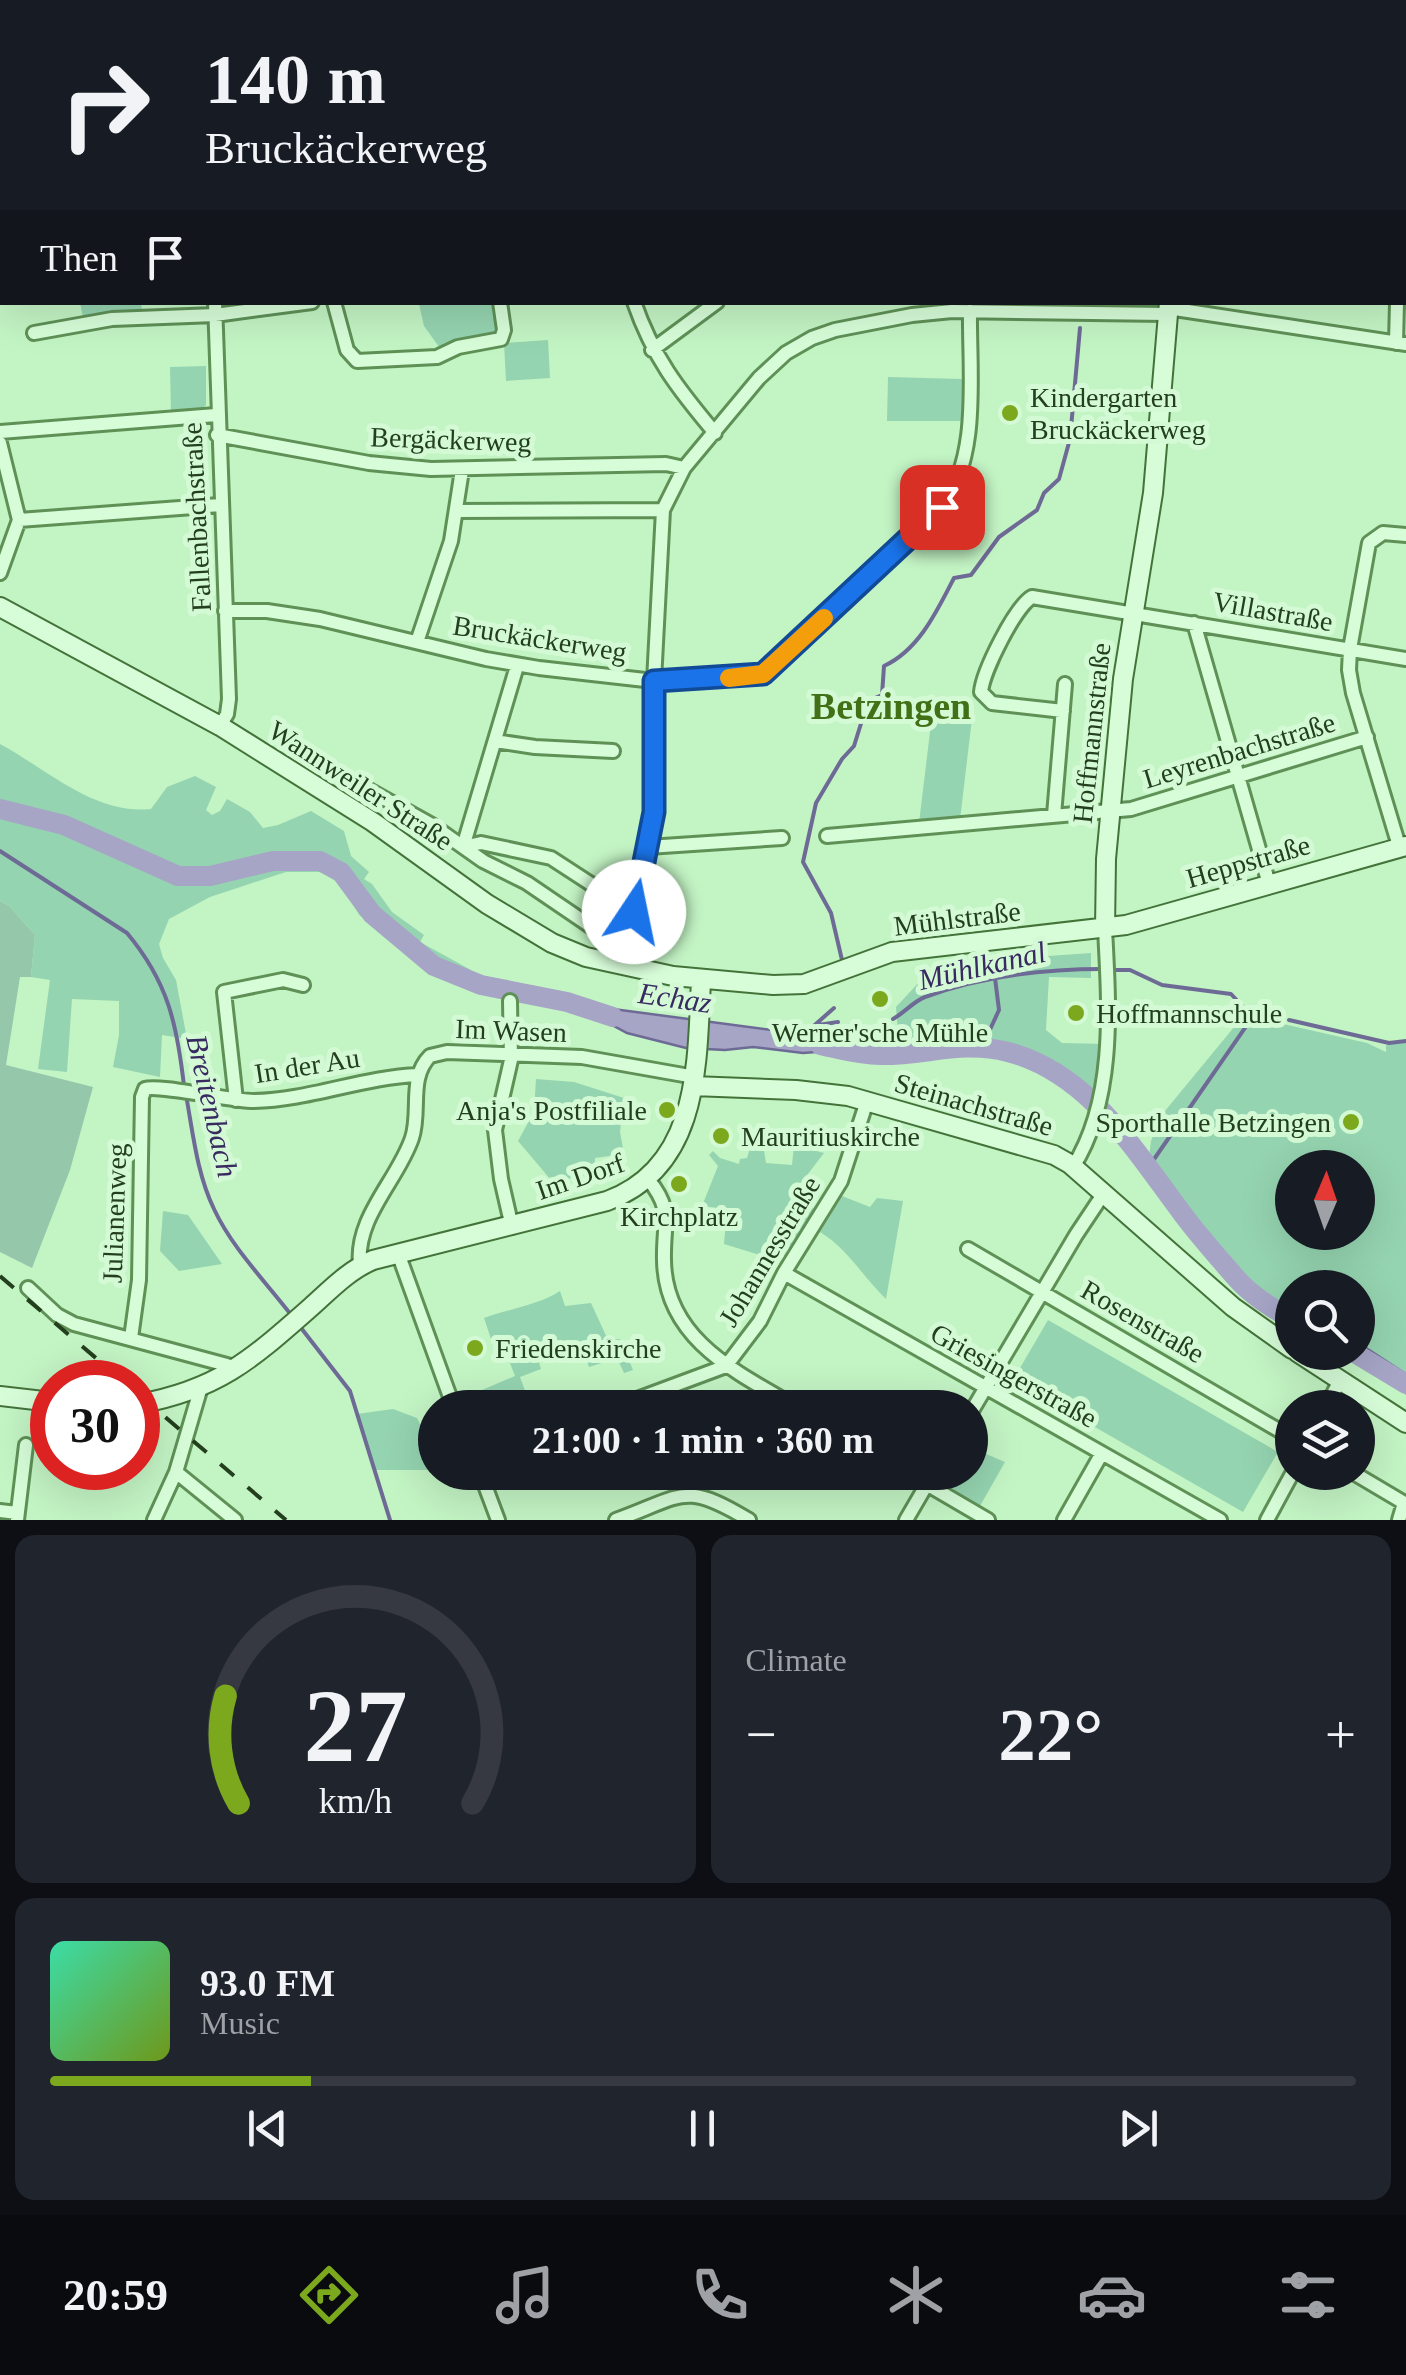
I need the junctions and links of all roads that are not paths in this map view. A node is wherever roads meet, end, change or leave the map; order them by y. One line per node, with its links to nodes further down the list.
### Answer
1 (270, 305): 9 (street)
2 (335, 305): 3 (street)
3 (500, 305)
4 (635, 305): 14 (street)
5 (714, 305): 14 (street)
6 (884, 305): 11 (street)
7 (1397, 305): 13 (street)
8 (1168, 308): 10 (street); 13 (street); 30 (street, Hoffmannstraße)
9 (215, 309): 12 (street); 15 (street, Fallenbachstraße)
10 (970, 311): 11 (street); 36 (street, Bruckäckerweg)
11 (887, 320): 17 (street)
12 (34, 333)
13 (1401, 343)
14 (652, 350): 17 (street)
15 (216, 415): 16 (street); 18 (street, Fallenbachstraße)
16 (0, 432)
17 (715, 432): 20 (street)
18 (217, 435): 21 (street, Bergäckerweg); 22 (street, Fallenbachstraße)
19 (0, 443): 25 (street)
20 (684, 468): 21 (street, Bergäckerweg); 24 (street)
21 (462, 470): 23 (street)
22 (220, 505): 25 (street); 29 (street, Fallenbachstraße)
23 (457, 510): 24 (street); 32 (street)
24 (663, 510): 36 (street)
25 (19, 520): 27 (street)
26 (1406, 535): 33 (street)
27 (0, 573)
28 (0, 606): 39 (street, Wannweiler Straße)
29 (226, 611): 32 (street, Bruckäckerweg); 39 (street, Fallenbachstraße)
30 (1132, 612): 31 (street, Villastraße); 38 (street, Villastraße); 45 (street, Hoffmannstraße)
31 (1194, 623): 33 (street, Villastraße); 43 (street)
32 (417, 642): 35 (street, Bruckäckerweg)
33 (1350, 650): 34 (street, Villastraße); 40 (street)
34 (1406, 659)
35 (516, 666): 36 (street, Bruckäckerweg); 41 (street)
36 (654, 681): 50 (street)
37 (1065, 684): 38 (street)
38 (1062, 711): 46 (street)
39 (220, 726): 56 (street, Wannweiler Straße)
40 (1366, 737): 43 (street, Leyrenbachstraße); 49 (street)
41 (495, 740): 42 (street); 51 (street)
42 (614, 751)
43 (1240, 778): 45 (street, Leyrenbachstraße); 52 (street)
44 (362, 786): 51 (street)
45 (1111, 810): 46 (street, Leyrenbachstraße); 54 (street, Hoffmannstraße)
46 (1054, 815): 47 (street, Leyrenbachstraße)
47 (827, 836)
48 (782, 838): 50 (street)
49 (1402, 846): 52 (street, Heppstraße)
50 (648, 847): 53 (street)
51 (464, 848): 53 (street); 55 (street)
52 (1269, 884): 54 (street, Heppstraße)
53 (634, 912): 55 (street)
54 (1104, 929): 57 (street, Mühlstraße); 66 (street, Hoffmannstraße)
55 (629, 944): 56 (street)
56 (625, 966): 57 (street, Wannweiler Straße)
57 (701, 980): 62 (street, Im Dorf)
58 (303, 985): 64 (street)
59 (510, 1001): 60 (street)
60 (511, 1054): 61 (street, Im Wasen); 62 (street, Im Wasen); 69 (street)
61 (418, 1075): 64 (street, In der Au); 72 (street)
62 (694, 1082): 65 (street, Steinachstraße); 67 (street, Im Dorf)
63 (145, 1090): 64 (street, In der Au); 77 (street, Julianenweg)
64 (236, 1100)
65 (867, 1100): 66 (street, Steinachstraße); 73 (street, Johannesstraße)
66 (1073, 1167): 68 (street, Steinachstraße)
67 (648, 1180): 69 (street, Im Dorf); 78 (street)
68 (1104, 1193): 75 (street); 76 (street, Steinachstraße)
69 (512, 1227): 71 (street, Im Dorf)
70 (968, 1249): 75 (street, Rosenstraße)
71 (389, 1255): 72 (street, Im Dorf); 84 (street)
72 (360, 1265): 79 (street)
73 (784, 1273): 78 (street, Johannesstraße); 82 (street, Griesingerstraße)
74 (28, 1288): 77 (street)
75 (1043, 1291): 82 (street); 93 (street, Rosenstraße)
76 (1275, 1337)
77 (132, 1338): 79 (street)
78 (726, 1366): 85 (street, Johannesstraße); 86 (street)
79 (238, 1368): 83 (street)
80 (1324, 1370): 81 (street, Steinachstraße)
81 (1340, 1380): 88 (street); 92 (street, Steinachstraße)
82 (987, 1386): 87 (street); 95 (street, Griesingerstraße)
83 (201, 1388): 90 (street); 96 (street)
84 (446, 1390)
85 (661, 1390)
86 (767, 1390)
87 (985, 1390)
88 (1335, 1390)
89 (0, 1396): 91 (street)
90 (160, 1398)
91 (30, 1399)
92 (1406, 1424)
93 (1275, 1428)
94 (26, 1445): 104 (street)
95 (1102, 1452): 112 (street); 113 (street, Griesingerstraße)
96 (176, 1472): 106 (street); 107 (street)
97 (1375, 1486): 102 (street)
98 (487, 1490): 108 (street)
99 (924, 1490): 110 (street)
100 (933, 1490): 111 (street)
101 (1283, 1490): 114 (street)
102 (1405, 1504): 115 (street)
103 (0, 1511): 104 (street)
104 (17, 1516)
105 (739, 1518): 109 (street)
106 (154, 1520)
107 (236, 1520)
108 (498, 1520)
109 (616, 1520)
110 (906, 1520)
111 (988, 1520)
112 (1064, 1520)
113 (1220, 1520)
114 (1267, 1520)
115 (1399, 1520)

